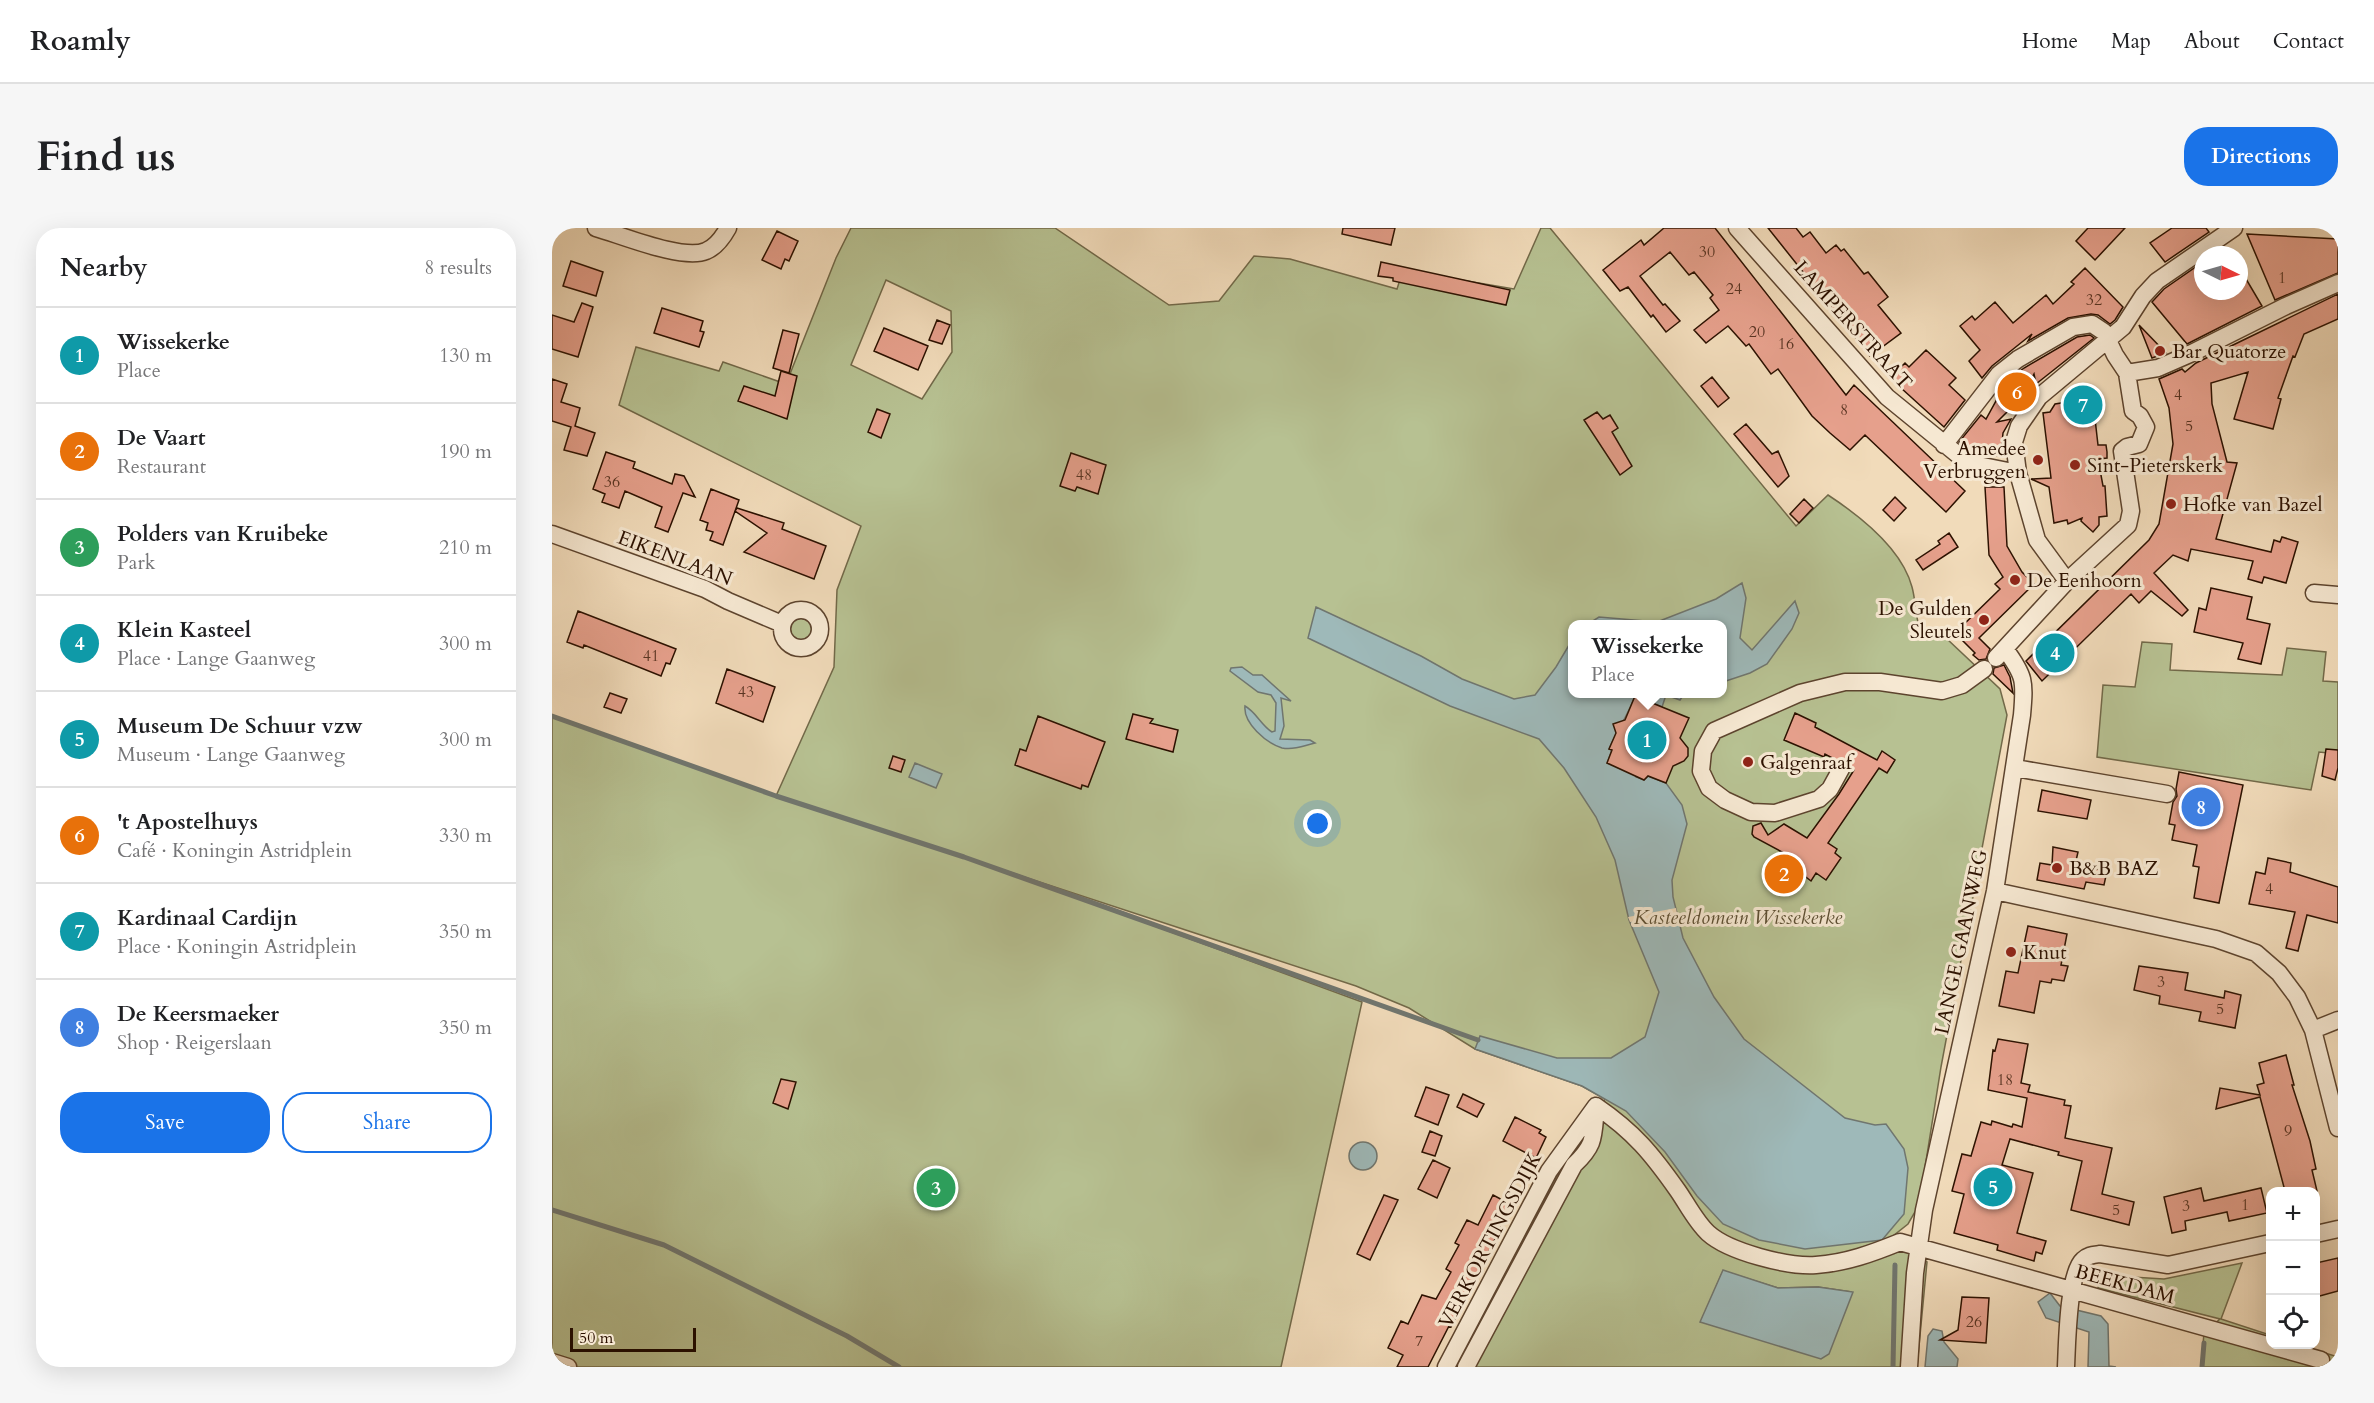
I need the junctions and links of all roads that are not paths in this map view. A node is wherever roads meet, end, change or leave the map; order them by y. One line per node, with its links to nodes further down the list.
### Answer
1 (596, 228): 2 (street)
2 (728, 228)
3 (1737, 228): 8 (street, LAMPERSTRAAT)
4 (2234, 228): 6 (street)
5 (2338, 283): 7 (street)
6 (2109, 340): 7 (street); 8 (street); 9 (street)
7 (2127, 373): 11 (street)
8 (1944, 444): 9 (street, LAMPERSTRAAT)
9 (2018, 473): 11 (street)
10 (552, 534): 14 (street, EIKENLAAN)
11 (2067, 581): 15 (street)
12 (2314, 592): 13 (street)
13 (2338, 595)
14 (782, 624)
15 (1995, 659): 16 (street, LANGE GAANWEG); 17 (street)
16 (2015, 768): 18 (street); 19 (street, LANGE GAANWEG)
17 (1841, 769)
18 (2167, 794)
19 (1995, 891): 21 (street); 27 (street, LANGE GAANWEG)
20 (2338, 1020): 21 (street)
21 (2313, 1030): 23 (street)
22 (1596, 1106): 27 (street); 32 (street, VERKORTINGSDIJK); 33 (street, VERKORTINGSDIJK)
23 (2338, 1128)
24 (2338, 1229): 25 (street)
25 (2320, 1233)
26 (2266, 1244): 28 (street)
27 (1920, 1245): 28 (street, BEEKDAM); 34 (street, LANGE GAANWEG)
28 (2071, 1291): 29 (street, BEEKDAM); 35 (street)
29 (2321, 1360)
30 (552, 1362): 31 (street)
31 (568, 1367)
32 (1446, 1367)
33 (1466, 1367)
34 (1909, 1367)
35 (2066, 1367)

